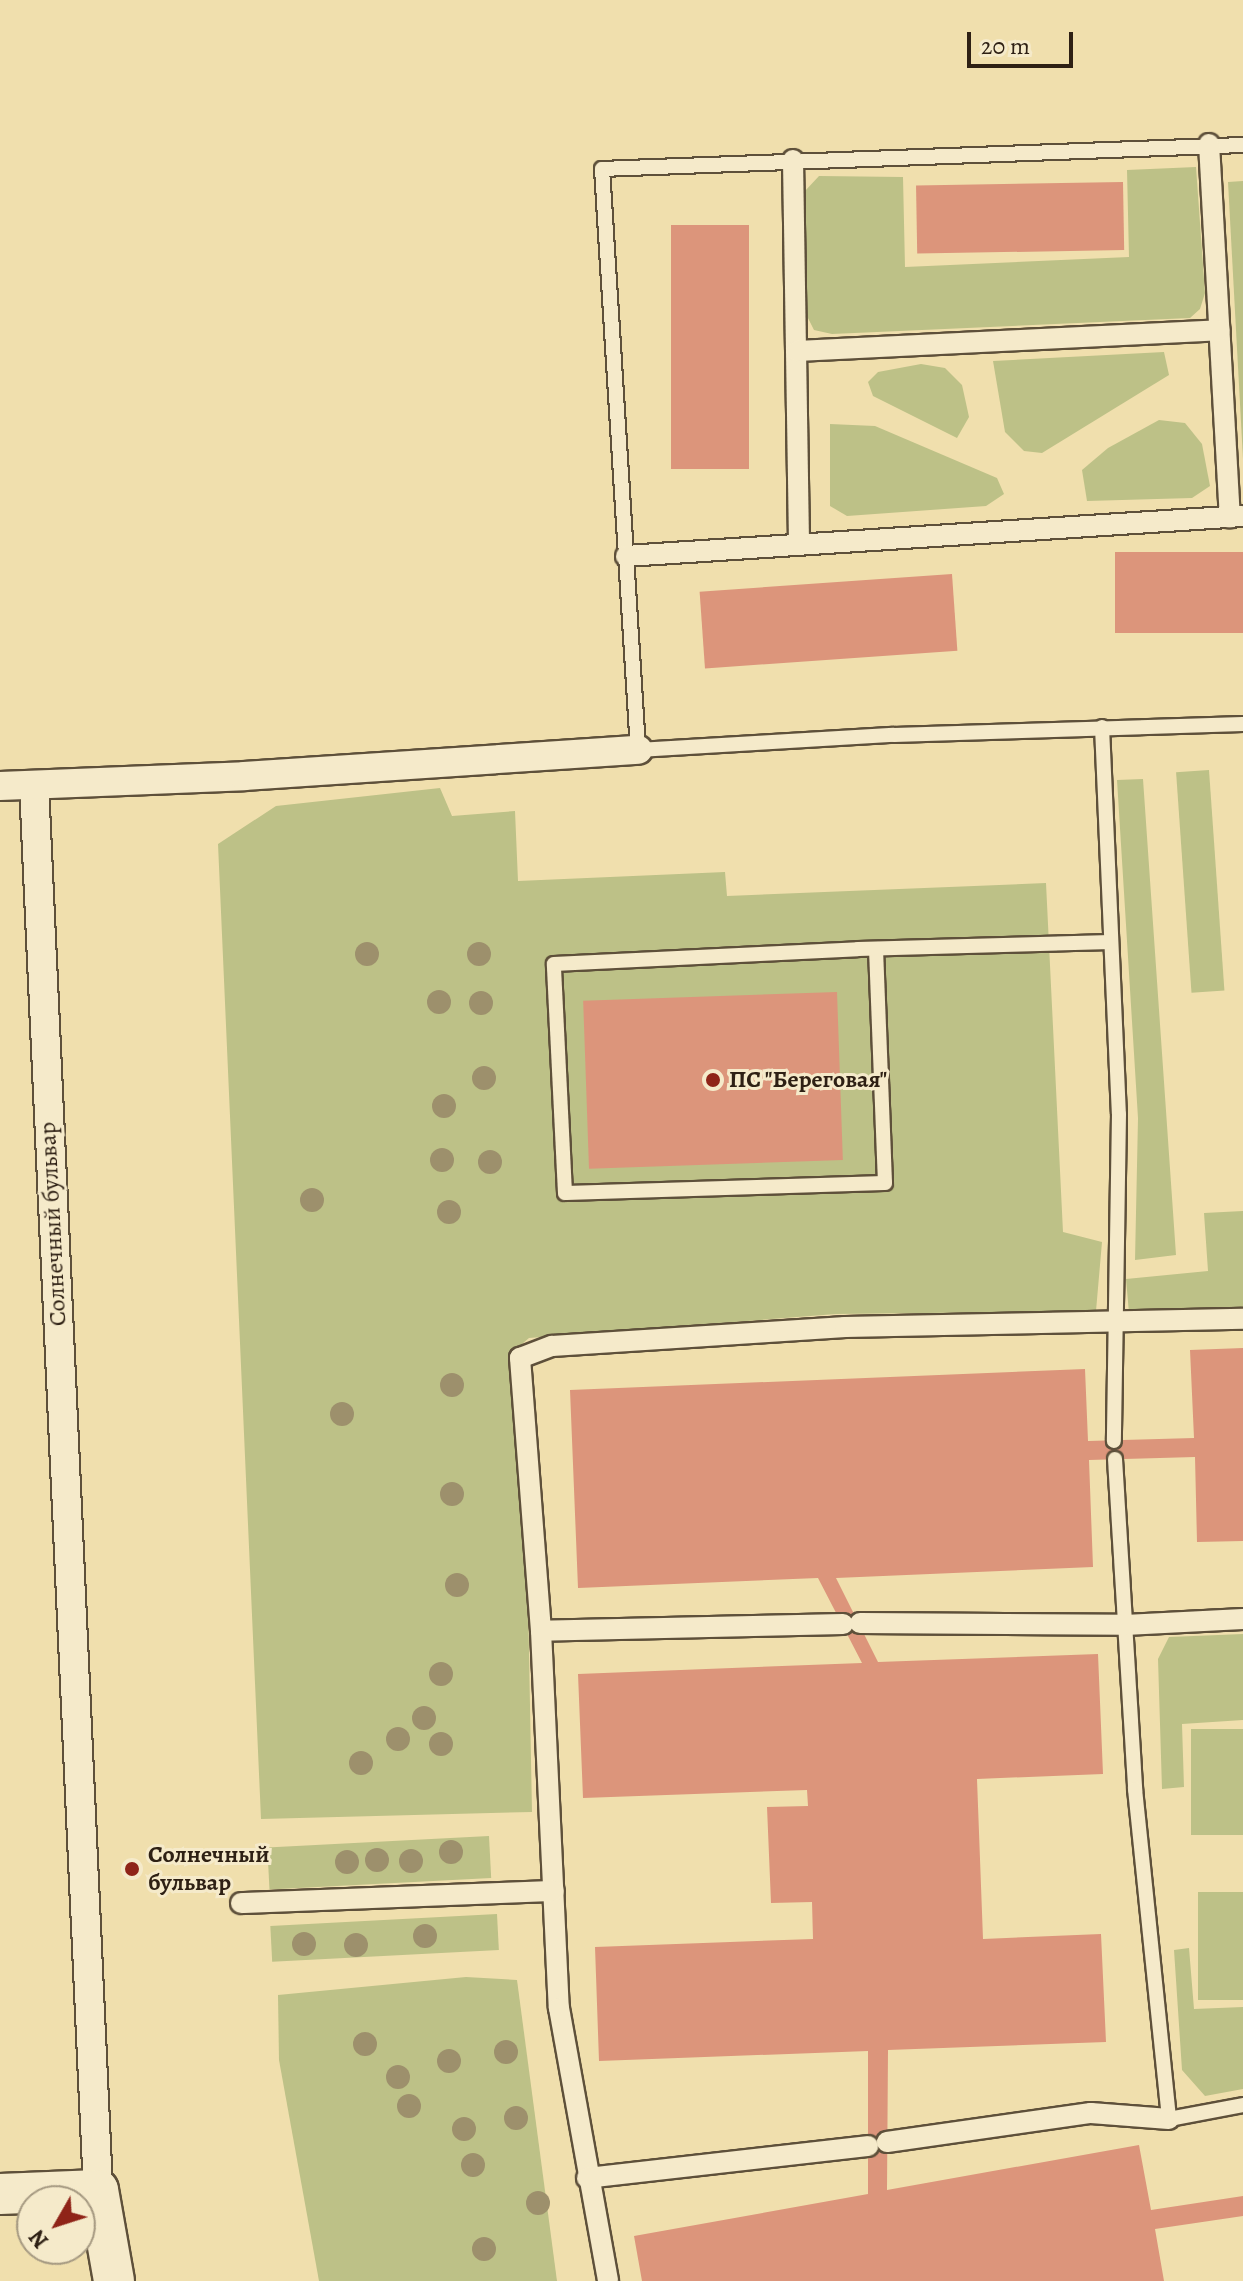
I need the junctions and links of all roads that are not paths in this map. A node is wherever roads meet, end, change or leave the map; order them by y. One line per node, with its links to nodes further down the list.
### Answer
1 (1209, 144): 2 (lane); 3 (lane); 4 (street)
2 (1243, 145)
3 (793, 160): 5 (street); 8 (lane)
4 (1219, 330): 5 (street); 6 (street)
5 (797, 351): 7 (street)
6 (1236, 517): 7 (street)
7 (799, 543): 8 (street)
8 (626, 556): 11 (lane)
9 (1243, 724): 10 (lane)
10 (1102, 727): 11 (lane); 14 (lane)
11 (638, 750): 12 (street)
12 (34, 785): 13 (street); 28 (street, Солнечный бульвар)
13 (0, 786)
14 (1111, 942): 15 (lane); 17 (lane)
15 (876, 949): 15 (lane)
16 (1243, 1319): 17 (street)
17 (1115, 1324): 18 (lane); 22 (street)
18 (1114, 1441)
19 (1115, 1459): 21 (lane)
20 (1243, 1619): 21 (street)
21 (1125, 1625): 22 (street); 26 (lane)
22 (541, 1631): 23 (street)
23 (554, 1891): 24 (street); 27 (street)
24 (241, 1903)
25 (1243, 2105): 26 (lane)
26 (1169, 2119): 27 (street)
27 (587, 2178): 31 (street)
28 (98, 2190): 29 (main road); 30 (main road, Солнечный бульвар)
29 (0, 2194)
30 (114, 2281)
31 (608, 2281)

